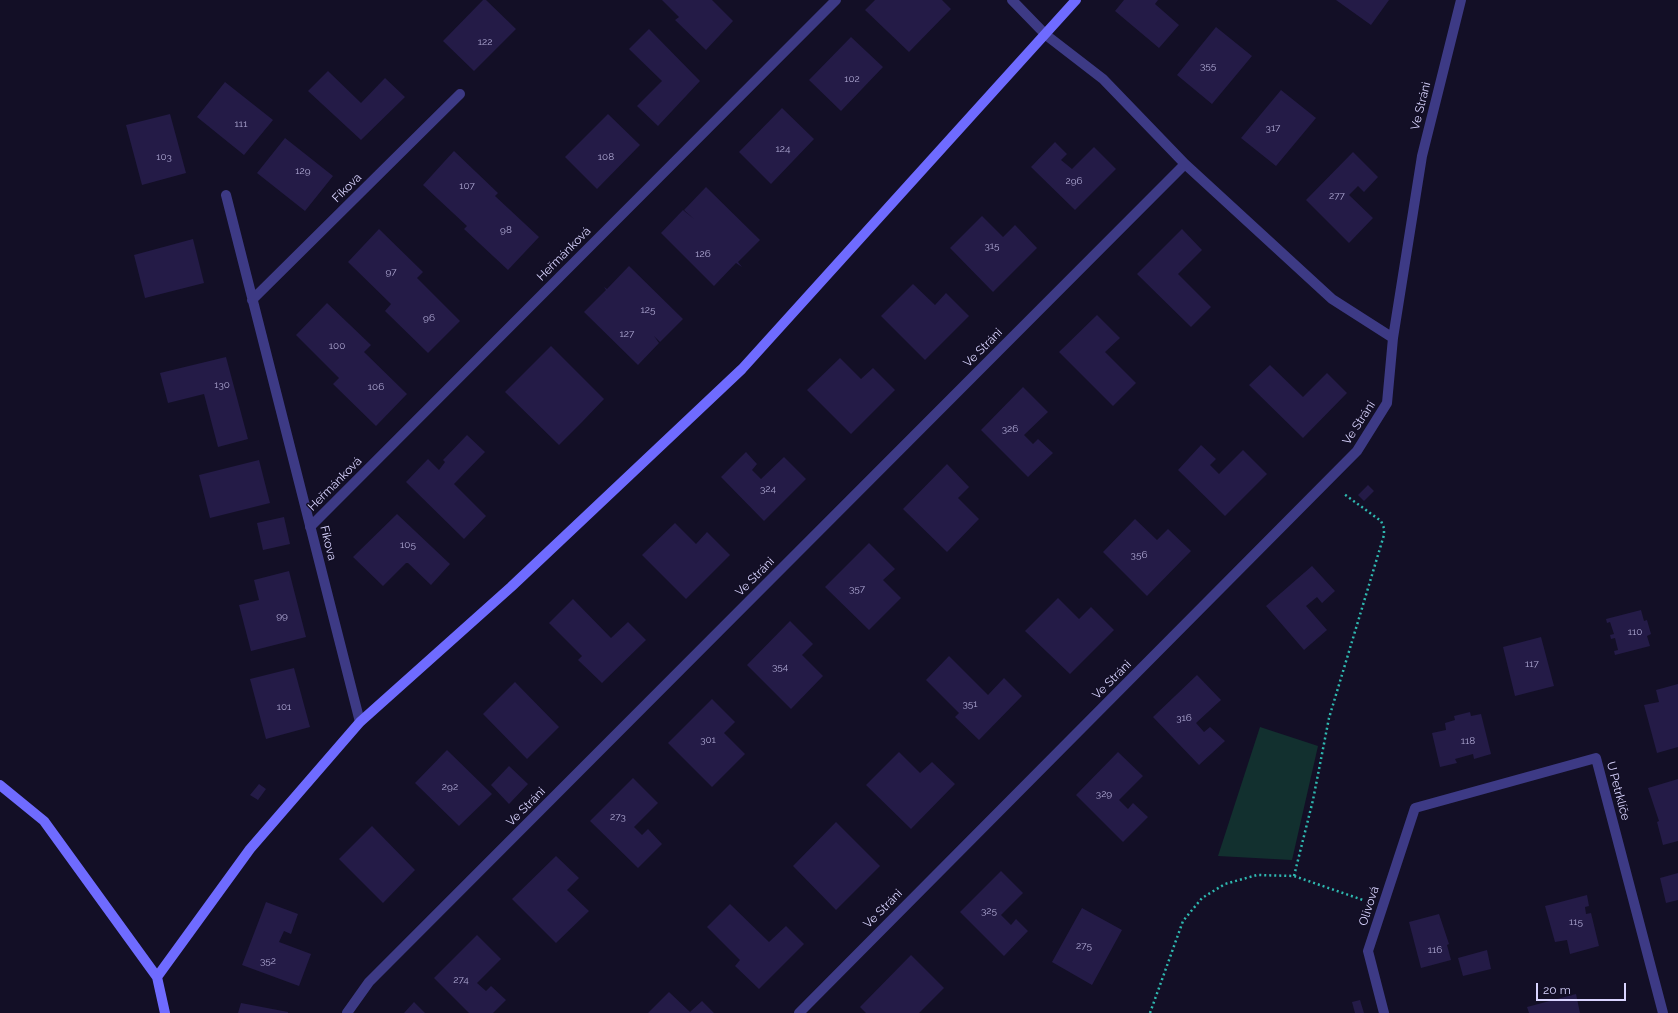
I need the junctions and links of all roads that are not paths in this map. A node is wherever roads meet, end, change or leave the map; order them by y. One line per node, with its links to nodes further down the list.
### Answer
1 (836, 0): 11 (street, Heřmánková)
2 (1012, 0): 5 (street)
3 (1076, 0): 5 (street)
4 (1461, 0): 10 (street, Ve Stráni)
5 (1046, 35): 7 (street); 12 (street)
6 (460, 94): 9 (street, Fíkova)
7 (1185, 164): 10 (street); 17 (street, Ve Stráni)
8 (226, 195): 9 (street, Fíkova)
9 (252, 300): 11 (street, Fíkova)
10 (1393, 338): 18 (street, Ve Stráni)
11 (310, 527): 12 (street, Fíkova)
12 (360, 722): 15 (street)
13 (0, 785): 15 (street)
14 (1415, 808): 19 (street, Olivová); 20 (street, U Petrklíče)
15 (157, 977): 16 (street)
16 (165, 1013)
17 (347, 1013)
18 (799, 1013)
19 (1384, 1013)
20 (1663, 1013)

